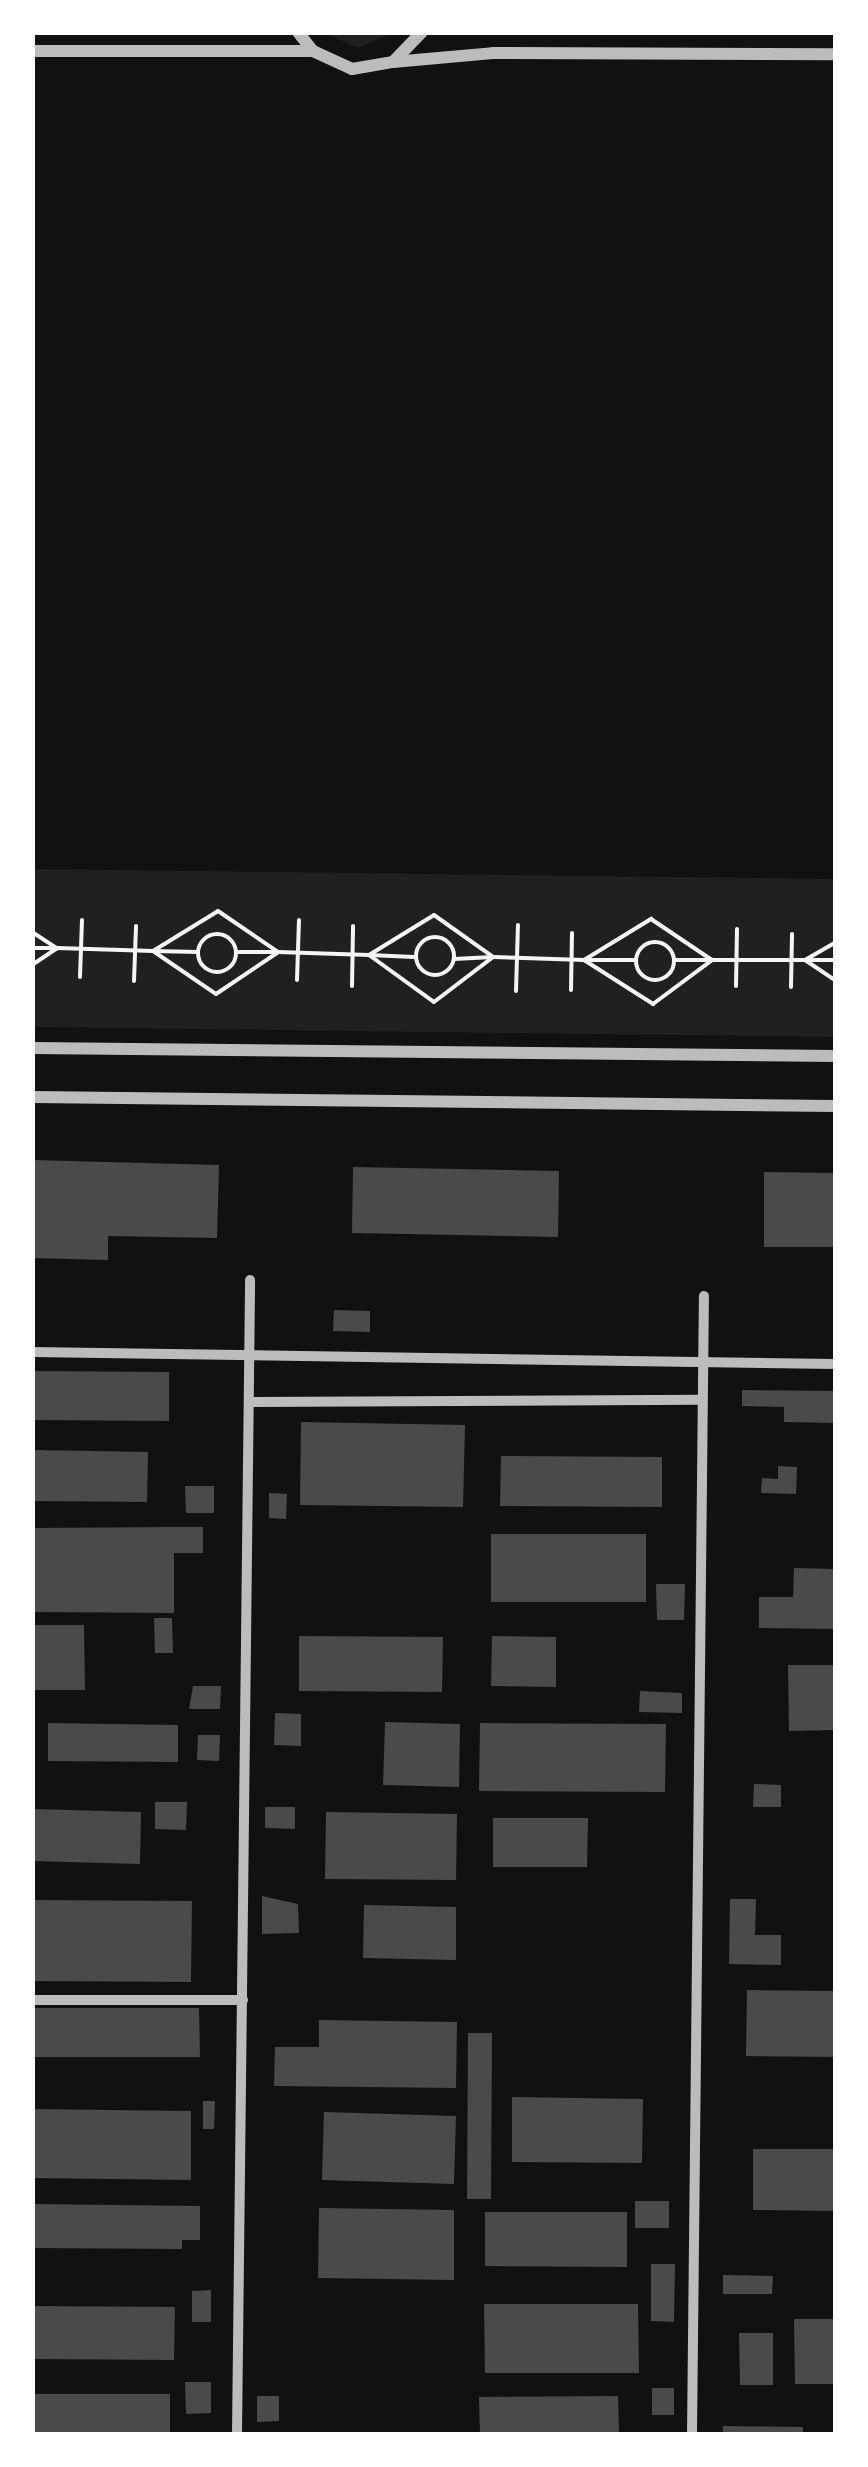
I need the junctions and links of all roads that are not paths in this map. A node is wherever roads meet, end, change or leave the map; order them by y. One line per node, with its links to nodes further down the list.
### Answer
1 (298, 32): 4 (street)
2 (422, 32): 6 (street)
3 (32, 52): 4 (street)
4 (313, 52): 6 (street)
5 (836, 54): 6 (street)
6 (393, 62)
7 (32, 1048): 8 (street)
8 (836, 1056)
9 (32, 1097): 10 (street)
10 (836, 1106)
11 (250, 1280): 14 (street)
12 (704, 1296): 15 (street)
13 (32, 1352): 14 (street)
14 (250, 1355): 15 (street); 18 (street)
15 (703, 1362): 16 (street); 17 (street)
16 (836, 1364)
17 (702, 1400): 18 (street); 22 (street)
18 (249, 1402): 20 (street)
19 (32, 2000): 20 (street)
20 (243, 2000): 21 (street)
21 (238, 2434)
22 (692, 2434)

